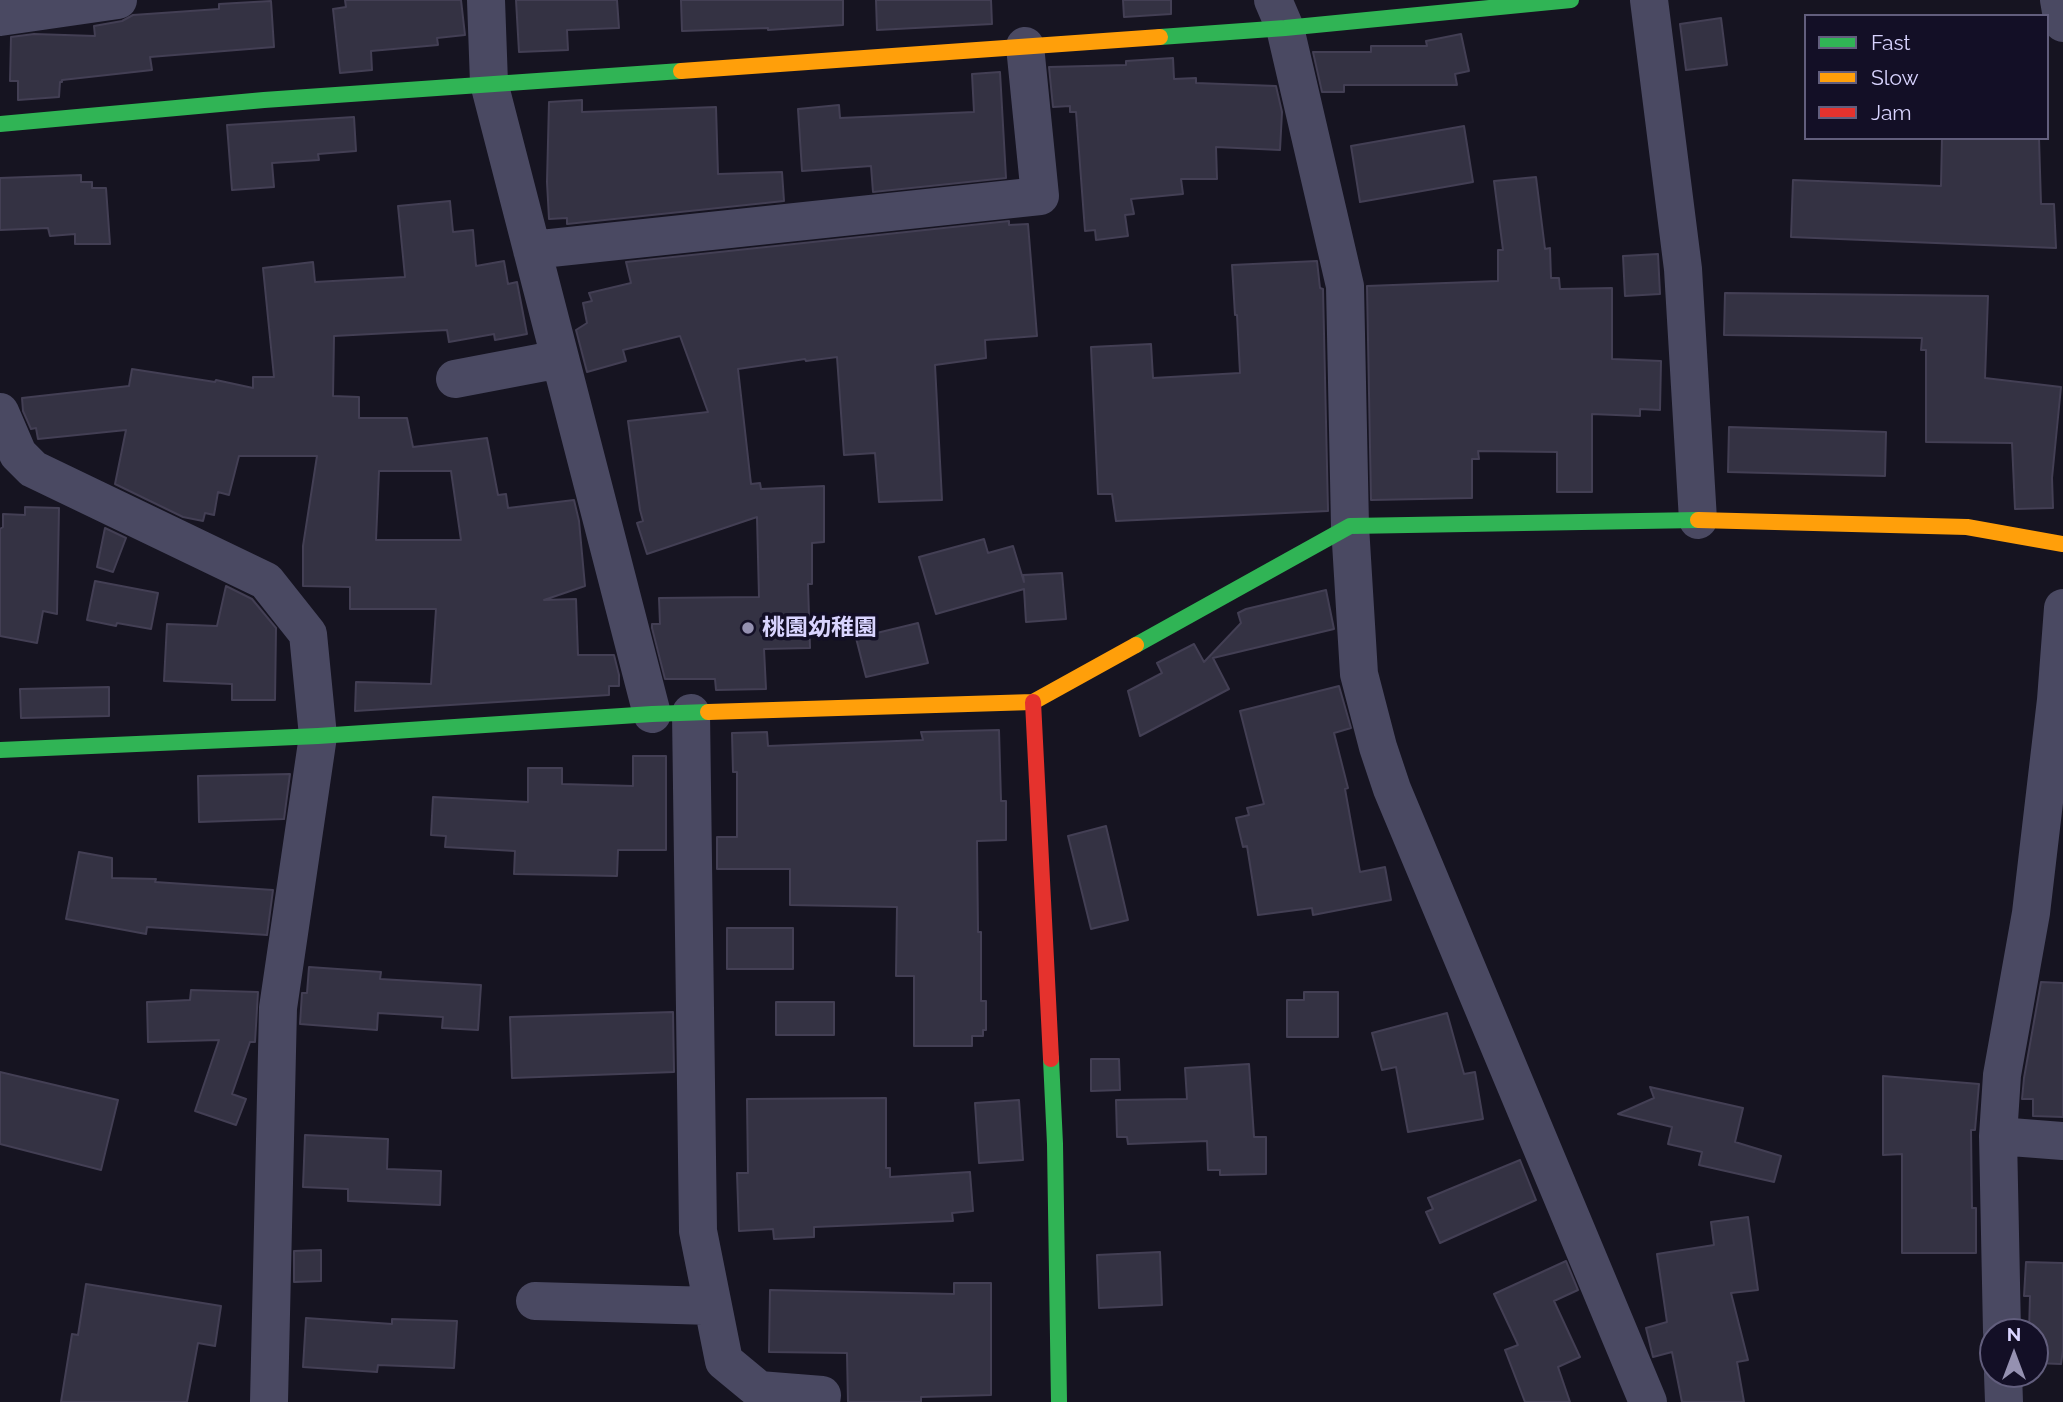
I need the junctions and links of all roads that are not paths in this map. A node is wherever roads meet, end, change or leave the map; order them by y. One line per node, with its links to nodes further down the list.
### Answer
1 (118, 0): 7 (street)
2 (485, 0): 10 (street)
3 (1571, 0): 6 (street)
4 (1649, 0): 16 (street)
5 (2059, 0): 8 (street)
6 (1279, 14): 9 (street); 17 (street)
7 (0, 17)
8 (2063, 23)
9 (1025, 46): 10 (street); 12 (street)
10 (489, 83): 11 (street); 12 (street)
11 (0, 124)
12 (531, 250): 13 (street)
13 (560, 359): 14 (street); 22 (street)
14 (456, 379)
15 (1, 426): 23 (street)
16 (1698, 520): 17 (street); 18 (street)
17 (1350, 526): 20 (street); 33 (street)
18 (2063, 544)
19 (2063, 608): 25 (street)
20 (1033, 702): 21 (street); 32 (street)
21 (691, 713): 22 (street); 28 (street)
22 (652, 714): 23 (street)
23 (318, 736): 24 (street); 30 (street)
24 (0, 750)
25 (1998, 1136): 26 (street); 29 (street)
26 (2063, 1141)
27 (535, 1301): 28 (street)
28 (712, 1306): 31 (street)
29 (2002, 1318)
30 (269, 1402)
31 (821, 1402)
32 (1059, 1402)
33 (1648, 1402)

